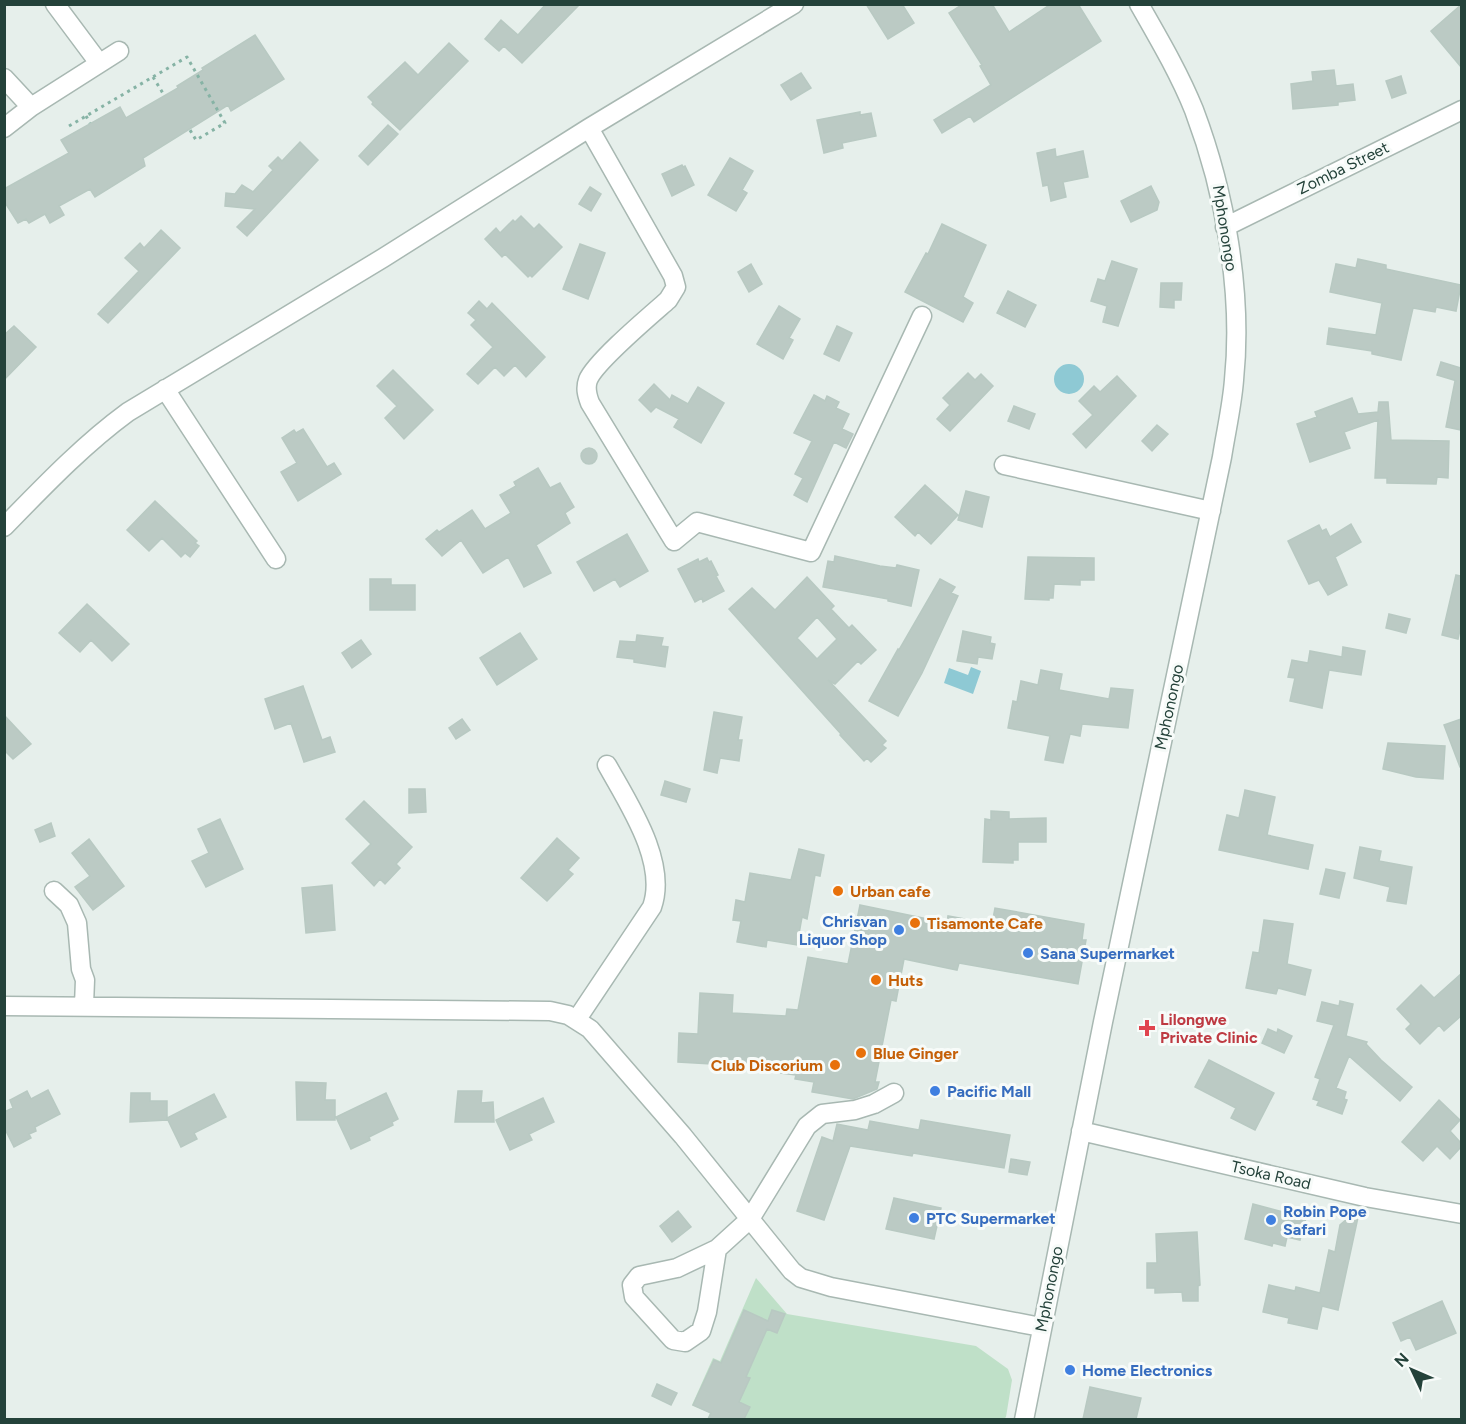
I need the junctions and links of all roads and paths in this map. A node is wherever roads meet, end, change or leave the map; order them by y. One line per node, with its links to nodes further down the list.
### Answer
1 (55, 4): 5 (street)
2 (794, 4): 15 (street)
3 (1139, 4): 17 (street, Mphonongo)
4 (119, 51): 5 (street)
5 (99, 63): 9 (street)
6 (153, 77): 8 (path); 11 (path); 16 (path)
7 (4, 78): 9 (street)
8 (164, 95)
9 (31, 107): 14 (street)
10 (1461, 110): 17 (street, Zomba Street)
11 (86, 116): 12 (path); 13 (path)
12 (90, 123)
13 (69, 126)
14 (4, 128)
15 (589, 128): 18 (street); 19 (street)
16 (190, 130)
17 (1225, 227): 21 (street, Mphonongo)
18 (922, 316)
19 (165, 389): 22 (street); 23 (street)
20 (1004, 465): 21 (street)
21 (1211, 511): 30 (street, Mphonongo)
22 (4, 527)
23 (276, 559)
24 (607, 765): 28 (street)
25 (54, 891): 26 (street)
26 (84, 1005): 27 (street); 28 (street)
27 (4, 1006)
28 (577, 1019): 32 (street)
29 (894, 1093): 32 (street)
30 (1081, 1131): 31 (street, Tsoka Road); 34 (street, Mphonongo)
31 (1461, 1214)
32 (750, 1219): 33 (street); 34 (street)
33 (717, 1249): 33 (street)
34 (1041, 1327): 35 (street, Mphonongo)
35 (1024, 1419)

